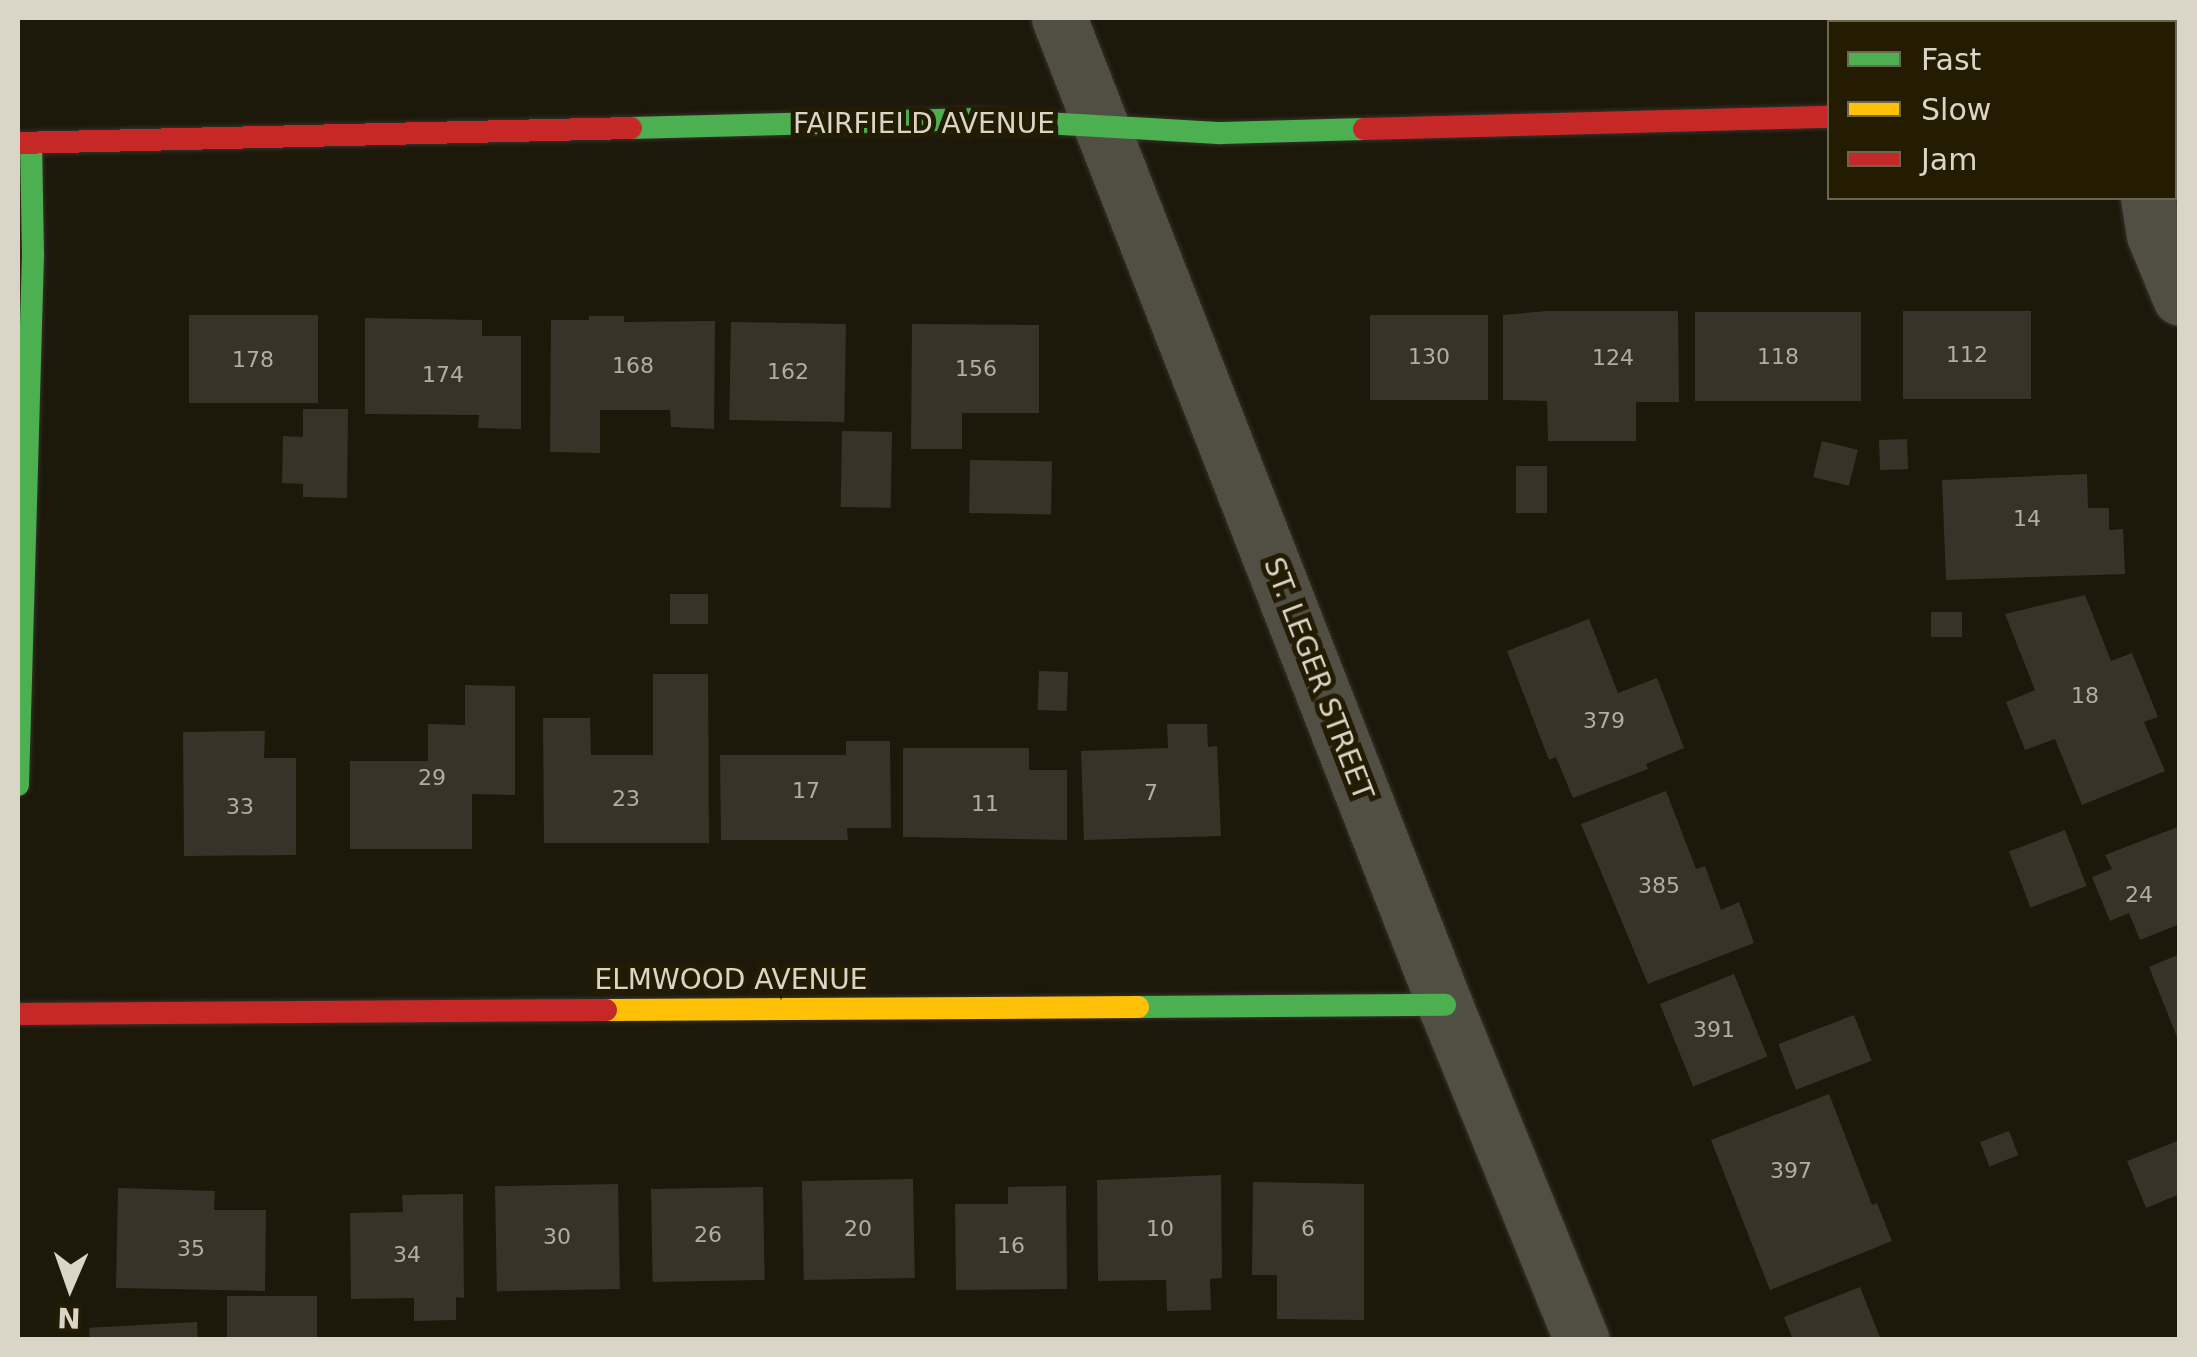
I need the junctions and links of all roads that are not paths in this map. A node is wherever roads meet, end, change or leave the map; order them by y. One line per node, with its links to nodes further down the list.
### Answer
1 (1059, 18): 3 (street, ST. LEGER STREET)
2 (1827, 117): 3 (street, FAIRFIELD AVENUE)
3 (1103, 126): 4 (street, FAIRFIELD AVENUE); 8 (street, ST. LEGER STREET)
4 (24, 143): 7 (street)
5 (2148, 200): 6 (street)
6 (2180, 298)
7 (18, 786)
8 (1446, 1005): 9 (street, ELMWOOD AVENUE); 10 (street, ST. LEGER STREET)
9 (18, 1014)
10 (1582, 1340)

